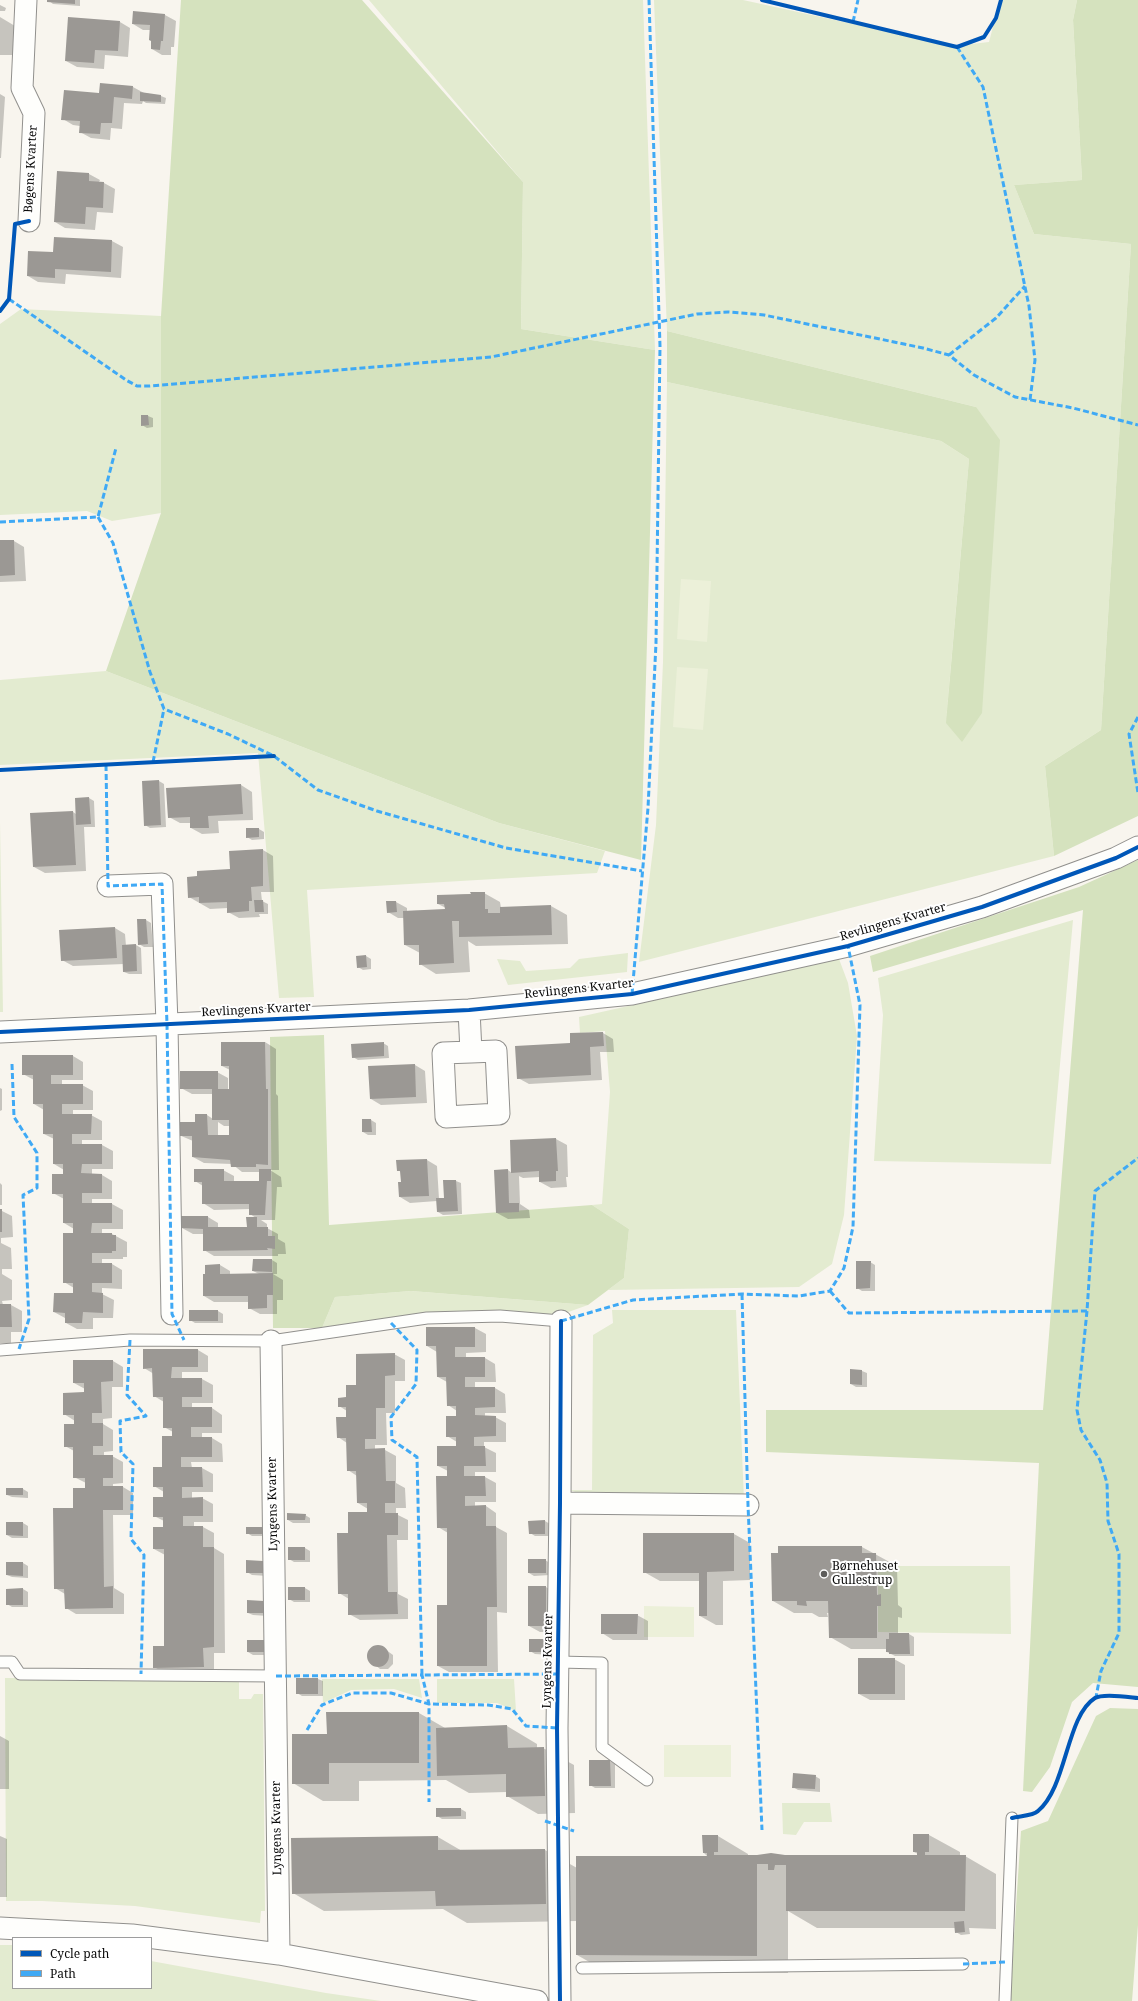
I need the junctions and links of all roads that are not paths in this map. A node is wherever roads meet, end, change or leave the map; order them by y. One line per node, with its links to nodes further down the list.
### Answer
1 (26, 0): 2 (street, Bøgens Kvarter)
2 (29, 221)
3 (1138, 847): 5 (street, Revlingens Kvarter)
4 (108, 886): 6 (street)
5 (469, 1010): 6 (street, Revlingens Kvarter); 8 (street)
6 (167, 1024): 7 (street, Revlingens Kvarter); 9 (street)
7 (0, 1032)
8 (471, 1052)
9 (172, 1314)
10 (561, 1321): 11 (lane); 13 (street, Lyngens Kvarter)
11 (270, 1341): 12 (lane); 17 (street, Lyngens Kvarter)
12 (0, 1350)
13 (560, 1503): 14 (street); 16 (street, Lyngens Kvarter)
14 (748, 1506)
15 (0, 1662): 17 (lane)
16 (558, 1662): 18 (lane); 27 (street, Lyngens Kvarter)
17 (276, 1676): 23 (street, Lyngens Kvarter)
18 (647, 1780)
19 (1012, 1818): 28 (lane)
20 (0, 1928): 21 (street)
21 (140, 1937)
22 (152, 1938): 23 (street)
23 (279, 1954): 26 (street)
24 (963, 1964): 25 (lane)
25 (582, 1968)
26 (537, 2001)
27 (560, 2001)
28 (1005, 2001)

